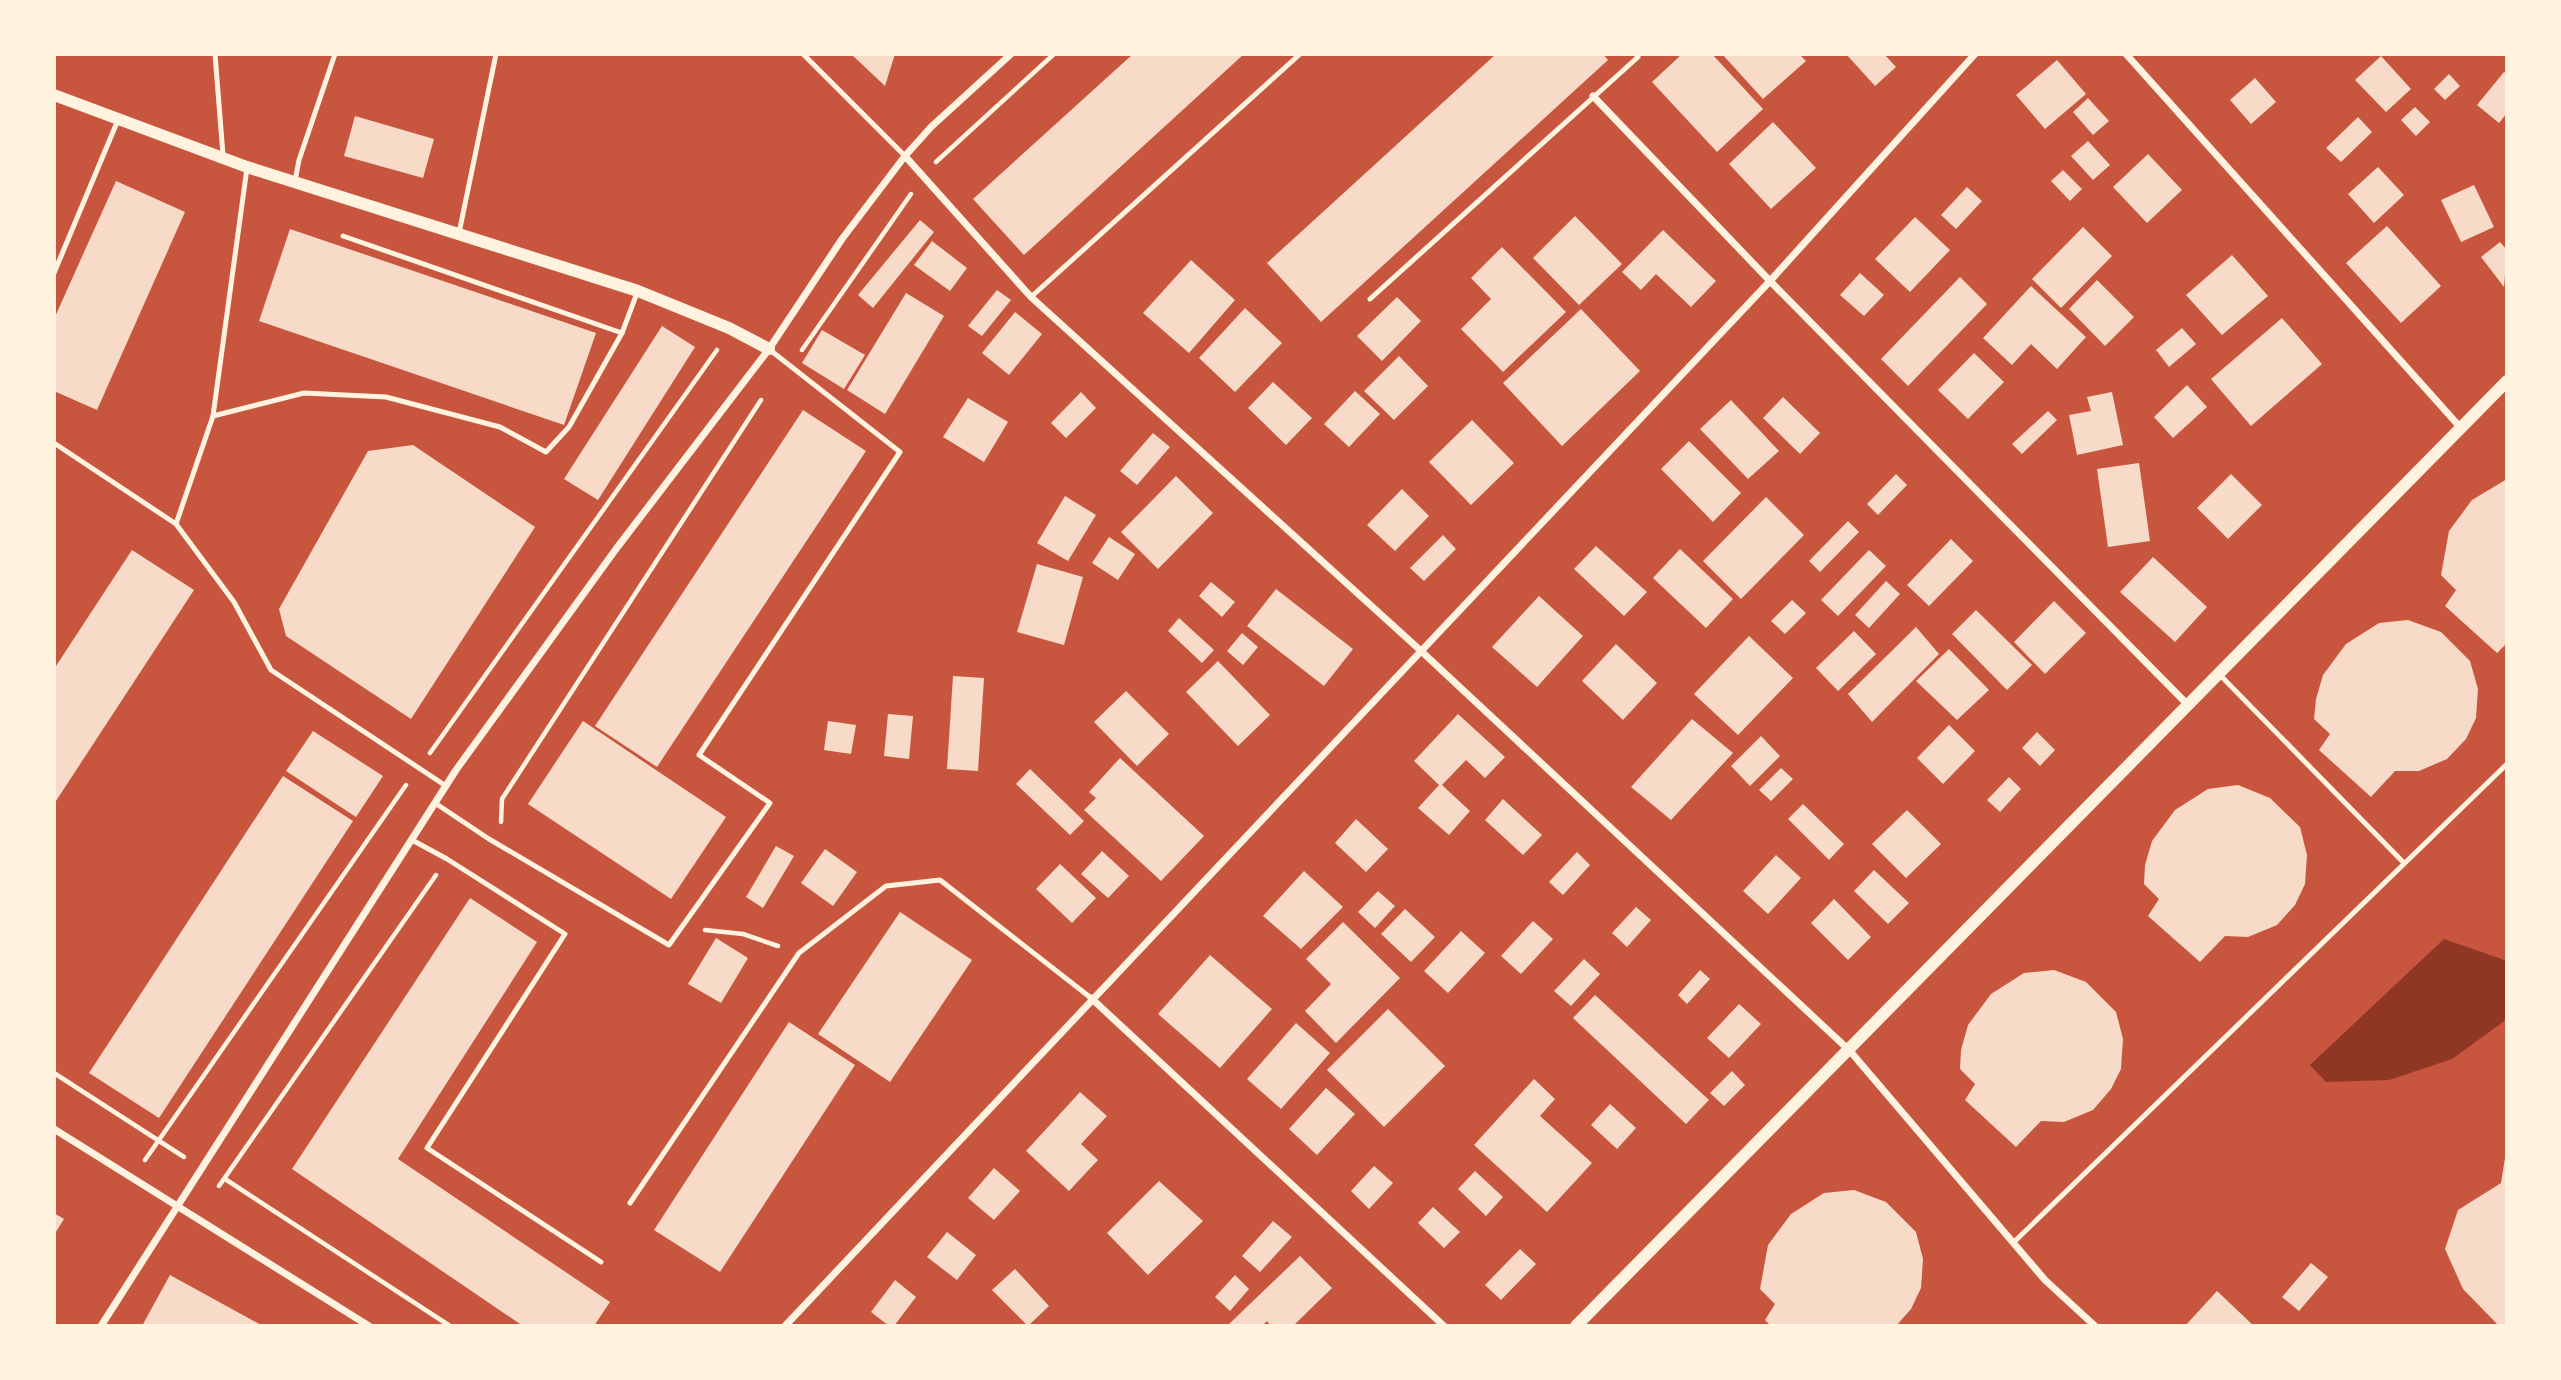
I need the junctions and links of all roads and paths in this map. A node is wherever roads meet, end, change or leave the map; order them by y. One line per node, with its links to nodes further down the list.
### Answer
1 (215, 54): 15 (lane)
2 (335, 54): 18 (lane)
3 (496, 54): 20 (lane)
4 (803, 54): 14 (lane)
5 (1011, 54): 14 (street)
6 (1055, 54): 17 (path)
7 (1300, 54): 24 (lane)
8 (1636, 54): 12 (lane)
9 (1975, 54): 22 (street)
10 (2126, 54): 31 (street)
11 (54, 96): 13 (street)
12 (1593, 96): 22 (street); 25 (lane)
13 (119, 119): 15 (street); 21 (lane)
14 (905, 156): 17 (street); 27 (street)
15 (223, 159): 16 (street)
16 (247, 167): 18 (street); 30 (lane)
17 (922, 177): 24 (street); 28 (path)
18 (295, 181): 20 (street)
19 (343, 236): 26 (lane)
20 (457, 236): 23 (street)
21 (54, 272)
22 (1770, 281): 34 (street); 36 (street)
23 (638, 291): 26 (lane); 27 (street)
24 (1031, 298): 34 (street)
25 (1370, 299)
26 (622, 332): 30 (lane)
27 (769, 349): 28 (lane); 38 (street)
28 (788, 367): 40 (path); 44 (lane)
29 (2507, 381): 31 (street)
30 (213, 416): 33 (lane)
31 (2460, 427): 35 (street)
32 (54, 443): 33 (lane)
33 (176, 524): 38 (lane)
34 (1420, 650): 46 (street); 47 (street)
35 (2219, 674): 36 (street); 43 (lane)
36 (2188, 705): 47 (street)
37 (2507, 764): 43 (lane)
38 (446, 786): 39 (street)
39 (435, 803): 40 (lane); 41 (street)
40 (489, 839): 44 (lane)
41 (412, 840): 42 (lane); 50 (street)
42 (447, 859): 51 (path); 56 (lane)
43 (2404, 863): 55 (lane)
44 (682, 928): 45 (path)
45 (799, 953): 46 (lane); 52 (lane)
46 (1091, 998): 60 (street); 61 (street)
47 (1850, 1051): 55 (street); 62 (street)
48 (54, 1073): 50 (path)
49 (54, 1129): 53 (street)
50 (201, 1170): 51 (path); 53 (street)
51 (225, 1179): 54 (path); 59 (path)
52 (630, 1203)
53 (177, 1204): 54 (street); 57 (street)
54 (195, 1217): 58 (street)
55 (2013, 1243): 63 (street)
56 (601, 1262)
57 (101, 1326)
58 (369, 1326)
59 (450, 1326)
60 (785, 1326)
61 (1444, 1326)
62 (1576, 1326)
63 (2095, 1326)

